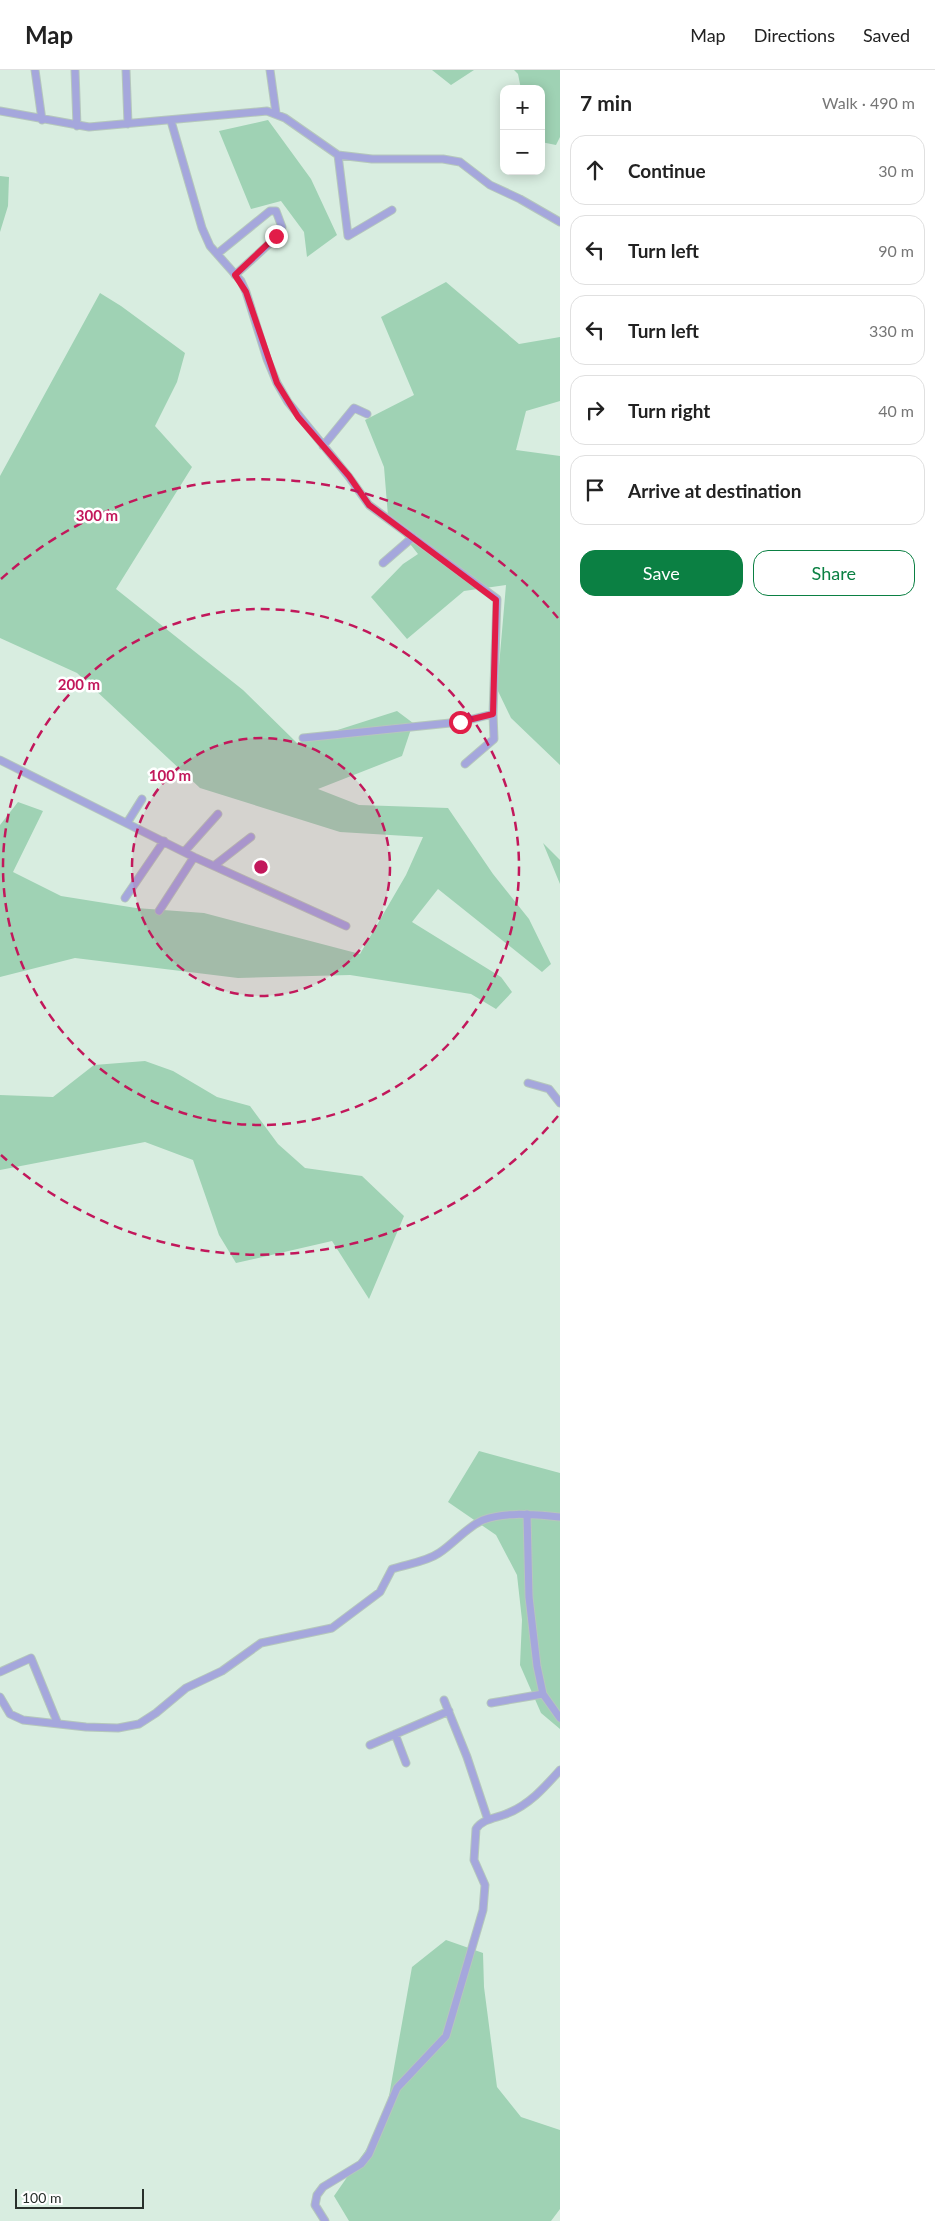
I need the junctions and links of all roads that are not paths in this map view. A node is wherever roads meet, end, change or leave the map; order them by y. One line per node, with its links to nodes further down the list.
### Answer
1 (35, 70): 7 (street)
2 (75, 70): 10 (street)
3 (126, 70): 9 (street)
4 (270, 70): 6 (street)
5 (0, 111): 7 (street)
6 (276, 113): 8 (street); 11 (street)
7 (42, 120): 10 (street)
8 (171, 121): 9 (street); 14 (street)
9 (128, 124): 10 (street)
10 (77, 126)
11 (338, 155): 12 (street); 13 (street)
12 (392, 210)
13 (560, 222)
14 (217, 254): 15 (street); 15 (street)
15 (235, 275): 17 (street)
16 (367, 414): 17 (street)
17 (323, 446): 18 (street)
18 (414, 537): 19 (street); 20 (street)
19 (383, 562)
20 (493, 714): 21 (street); 23 (street)
21 (303, 738)
22 (0, 760): 26 (street)
23 (465, 764)
24 (142, 799): 26 (street)
25 (218, 814): 29 (street)
26 (126, 823): 28 (street)
27 (251, 837): 31 (street)
28 (164, 841): 29 (street); 32 (street)
29 (184, 852): 30 (street)
30 (194, 857): 31 (street); 33 (street)
31 (215, 865): 34 (street)
32 (125, 898)
33 (158, 911)
34 (346, 926)
35 (528, 1083): 36 (street)
36 (560, 1103)
37 (527, 1514): 38 (street); 40 (street); 46 (street)
38 (560, 1517)
39 (0, 1672): 46 (street)
40 (543, 1694): 43 (street); 45 (street)
41 (0, 1698): 46 (street)
42 (444, 1700): 44 (street)
43 (491, 1703)
44 (449, 1711): 47 (street); 51 (street)
45 (560, 1718)
46 (58, 1724)
47 (395, 1734): 48 (street); 49 (street)
48 (370, 1744)
49 (406, 1763)
50 (560, 1770): 51 (street)
51 (488, 1820): 52 (street)
52 (325, 2221)

